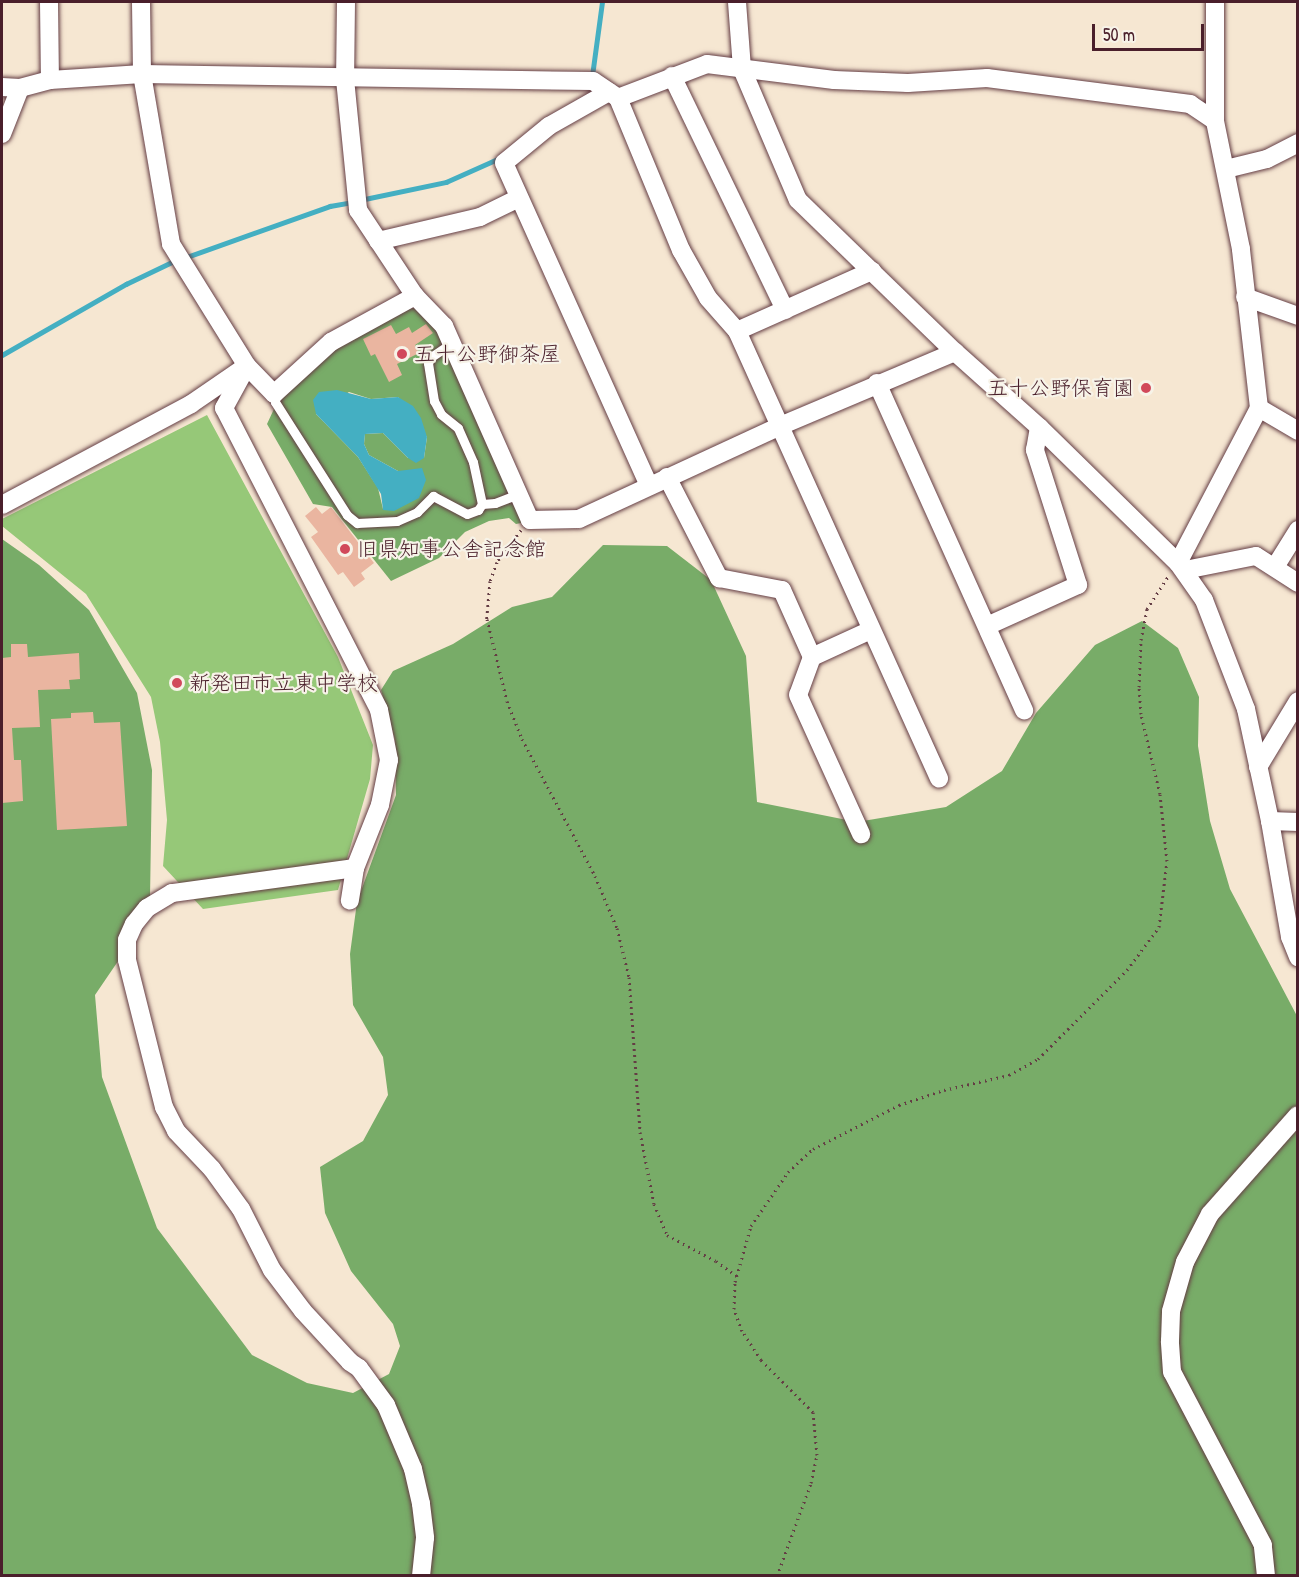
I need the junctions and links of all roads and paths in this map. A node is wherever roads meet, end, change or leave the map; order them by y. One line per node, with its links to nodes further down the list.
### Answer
1 (49, 2): 10 (street)
2 (141, 2): 7 (street)
3 (346, 2): 9 (street)
4 (737, 2): 6 (street)
5 (1215, 2): 14 (street)
6 (742, 69): 8 (street); 14 (street); 20 (street)
7 (142, 74): 9 (street); 10 (street); 28 (street)
8 (672, 76): 13 (street); 23 (street)
9 (345, 79): 13 (street); 19 (street)
10 (50, 80): 12 (street)
11 (2, 87): 12 (street)
12 (20, 88): 15 (street)
13 (613, 95): 18 (street); 25 (street)
14 (1215, 121): 17 (street)
15 (2, 134)
16 (1298, 143): 17 (street)
17 (1226, 169): 22 (street)
18 (519, 198): 19 (street); 36 (street)
19 (378, 241): 21 (street)
20 (872, 272): 23 (street); 27 (street)
21 (414, 296): 26 (street); 30 (street)
22 (1245, 297): 24 (street); 31 (street)
23 (785, 310): 25 (street)
24 (1298, 316)
25 (737, 331): 32 (street)
26 (452, 343): 37 (street); 38 (lane)
27 (955, 352): 29 (street); 33 (street)
28 (247, 366): 30 (street); 39 (street); 55 (street)
29 (877, 383): 32 (street); 45 (street)
30 (274, 394): 38 (lane)
31 (1259, 408): 34 (street); 42 (street)
32 (780, 426): 35 (street); 46 (street)
33 (1039, 427): 42 (street); 45 (street)
34 (1298, 431)
35 (668, 477): 36 (street); 47 (street)
36 (649, 485): 40 (street)
37 (518, 494): 38 (lane); 40 (street)
38 (482, 504)
39 (2, 505)
40 (530, 520): 59 (path)
41 (1298, 530): 43 (street)
42 (1182, 566): 43 (street); 50 (street); 59 (path)
43 (1275, 567): 44 (street)
44 (1298, 583)
45 (987, 626): 49 (street)
46 (871, 630): 47 (street); 51 (street)
47 (812, 657): 54 (street)
48 (1298, 701): 50 (street)
49 (1024, 710)
50 (1258, 767): 52 (street)
51 (939, 779)
52 (1270, 821): 53 (street); 57 (street)
53 (1298, 822)
54 (861, 834)
55 (355, 868): 56 (street); 60 (street)
56 (350, 901)
57 (1298, 957)
58 (1298, 1115): 62 (street)
59 (737, 1276): 61 (path)
60 (421, 1575)
61 (777, 1575)
62 (1266, 1575)

